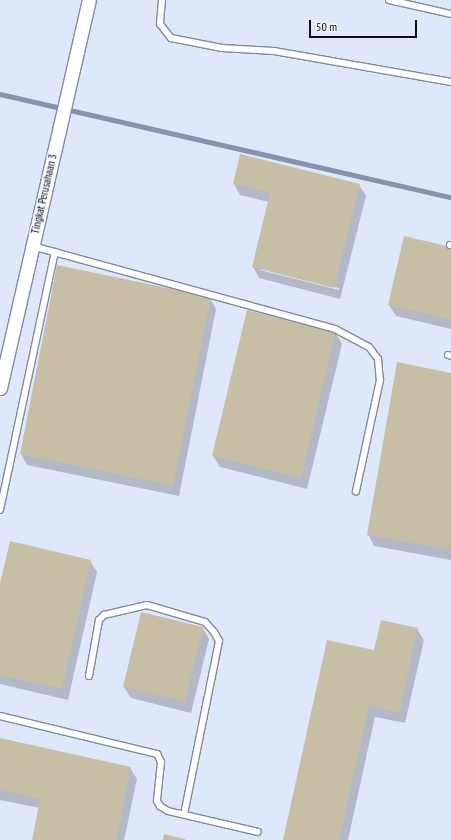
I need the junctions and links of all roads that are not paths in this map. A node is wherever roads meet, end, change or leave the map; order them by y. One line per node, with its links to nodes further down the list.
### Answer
1 (88, 0): 6 (street, Tingkat Perusahaan 3)
2 (162, 0): 5 (lane)
3 (389, 0): 4 (lane)
4 (451, 14)
5 (451, 82)
6 (32, 246): 7 (lane); 8 (street, Tingkat Perusahaan 3)
7 (55, 252): 9 (lane); 10 (lane)
8 (0, 388)
9 (356, 491)
10 (0, 510)
11 (89, 676): 13 (lane)
12 (0, 716): 13 (lane)
13 (184, 814): 14 (lane)
14 (258, 832)

